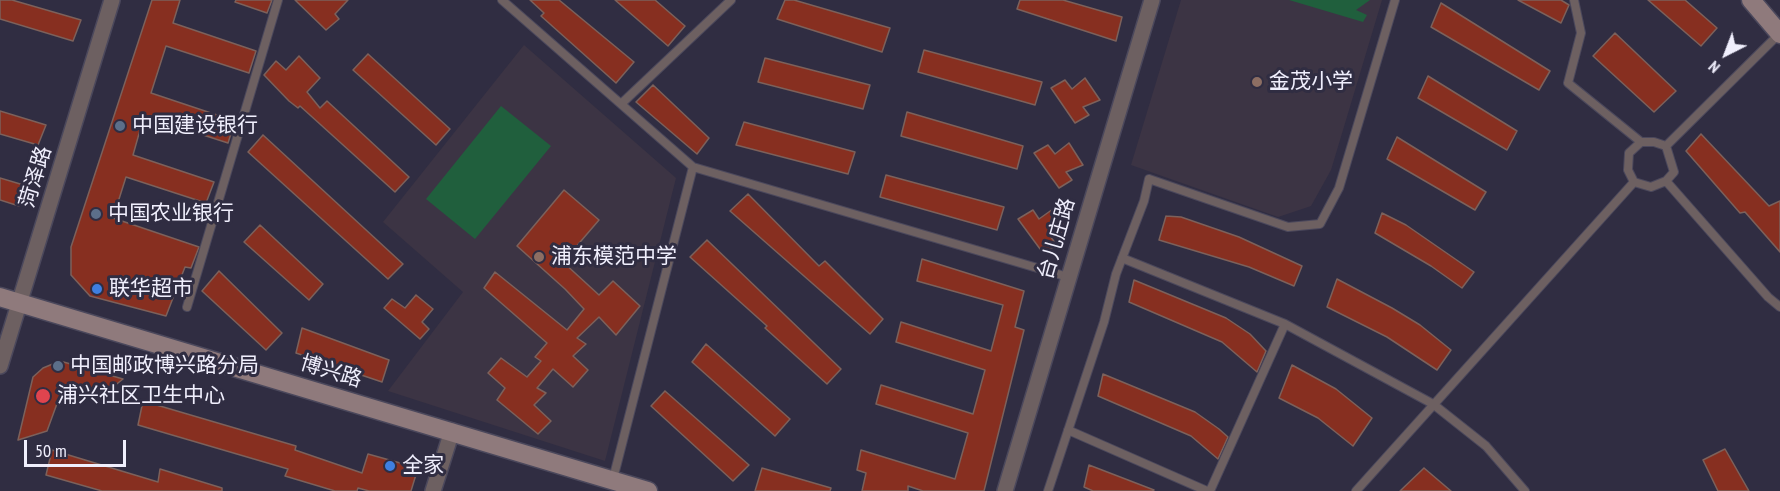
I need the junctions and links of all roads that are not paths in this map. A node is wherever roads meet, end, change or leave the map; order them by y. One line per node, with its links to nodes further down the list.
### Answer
1 (112, 0): 19 (street, 菏泽路)
2 (278, 0): 20 (lane)
3 (502, 0): 10 (lane)
4 (731, 0): 10 (lane)
5 (1152, 0): 17 (street, 台儿庄路)
6 (1395, 0): 16 (lane)
7 (1574, 0): 11 (lane)
8 (1751, 0): 9 (street)
9 (1780, 34): 12 (lane)
10 (621, 104): 13 (lane)
11 (1641, 142): 12 (lane); 15 (lane)
12 (1666, 146): 14 (lane)
13 (693, 166): 17 (lane); 27 (lane)
14 (1666, 181): 15 (lane); 21 (lane)
15 (1634, 182): 24 (lane)
16 (1122, 258): 22 (lane); 25 (lane)
17 (1068, 277): 30 (street, 台儿庄路)
18 (0, 297): 19 (street, 博兴路)
19 (20, 302): 23 (street, 菏泽路); 26 (street, 博兴路)
20 (187, 307)
21 (1780, 307)
22 (1285, 324): 24 (lane); 32 (lane)
23 (0, 366)
24 (1433, 404): 33 (lane); 34 (lane)
25 (1068, 430): 31 (lane); 32 (lane)
26 (452, 431): 27 (street, 博兴路); 28 (street)
27 (613, 480): 29 (street, 博兴路)
28 (433, 491)
29 (648, 491)
30 (1005, 491)
31 (1048, 491)
32 (1209, 491)
33 (1356, 491)
34 (1525, 491)

